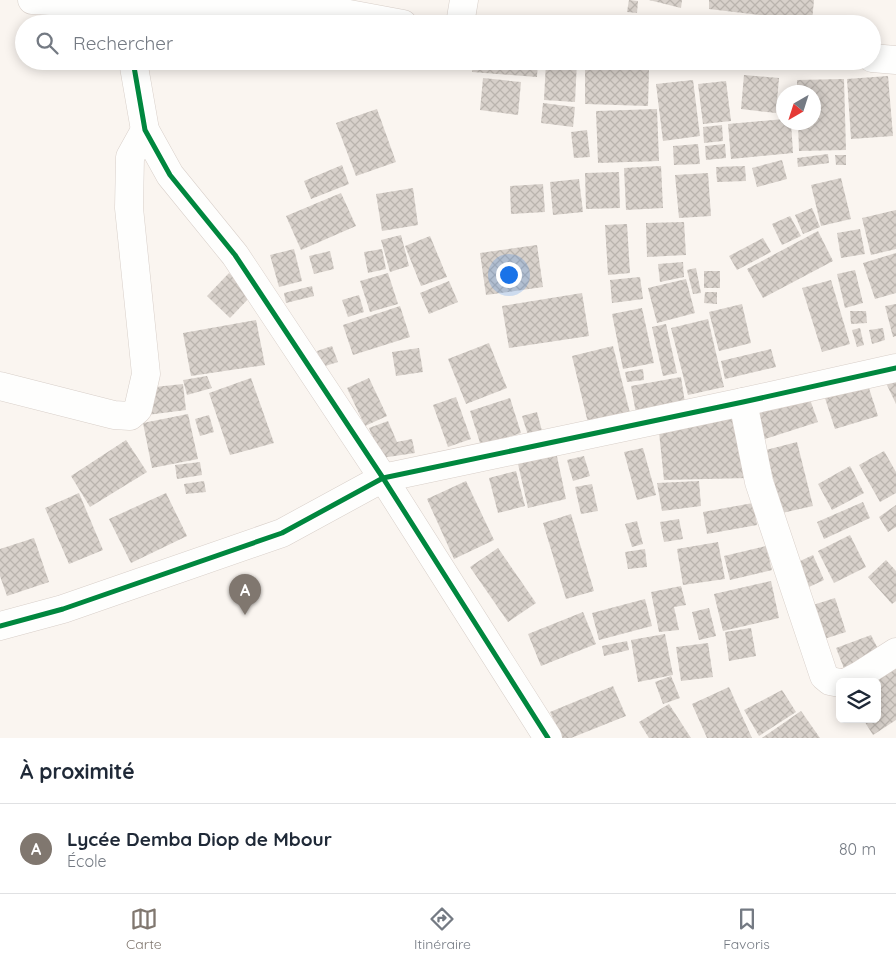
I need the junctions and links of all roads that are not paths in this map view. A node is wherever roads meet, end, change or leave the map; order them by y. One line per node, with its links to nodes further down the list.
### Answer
1 (32, 0): 3 (street)
2 (464, 0): 5 (street)
3 (125, 9): 4 (street)
4 (354, 15)
5 (462, 15)
6 (881, 59): 7 (street)
7 (896, 60)
8 (135, 70): 9 (street)
9 (145, 130): 11 (street); 13 (street)
10 (896, 368): 12 (street)
11 (0, 386)
12 (743, 402): 13 (street); 17 (street)
13 (383, 478): 14 (street); 18 (street)
14 (0, 626)
15 (896, 652): 16 (street)
16 (856, 678)
17 (836, 682)
18 (548, 738)

